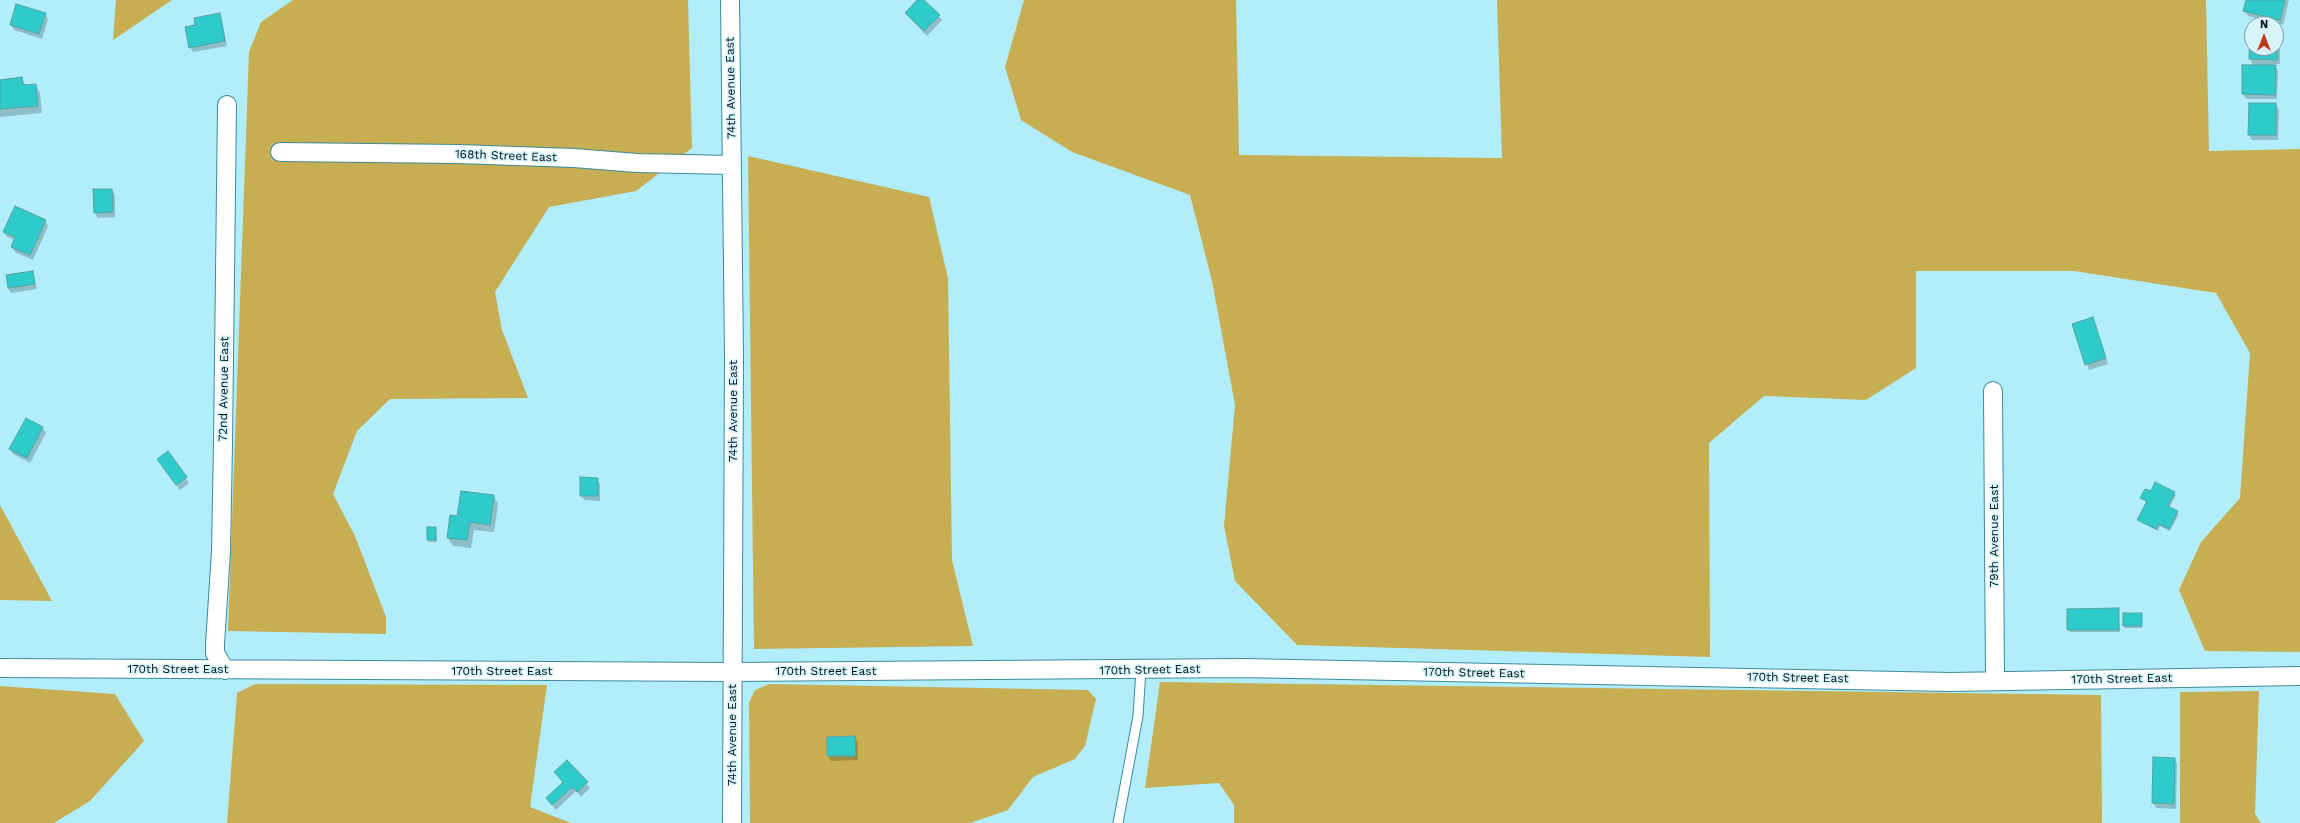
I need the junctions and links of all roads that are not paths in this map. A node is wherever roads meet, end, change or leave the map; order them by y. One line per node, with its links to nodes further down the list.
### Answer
1 (730, 0): 4 (street, 74th Avenue East)
2 (227, 105): 7 (street, 72nd Avenue East)
3 (280, 152): 4 (street, 168th Street East)
4 (732, 165): 9 (street, 74th Avenue East)
5 (1993, 391): 11 (street, 79th Avenue East)
6 (0, 668): 7 (street, 170th Street East)
7 (225, 670): 9 (street, 170th Street East)
8 (1140, 670): 9 (street, 170th Street East); 11 (street, 170th Street East); 13 (lane)
9 (732, 672): 12 (street, 74th Avenue East)
10 (2300, 676): 11 (street, 170th Street East)
11 (1995, 681)
12 (732, 823)
13 (1118, 823)

